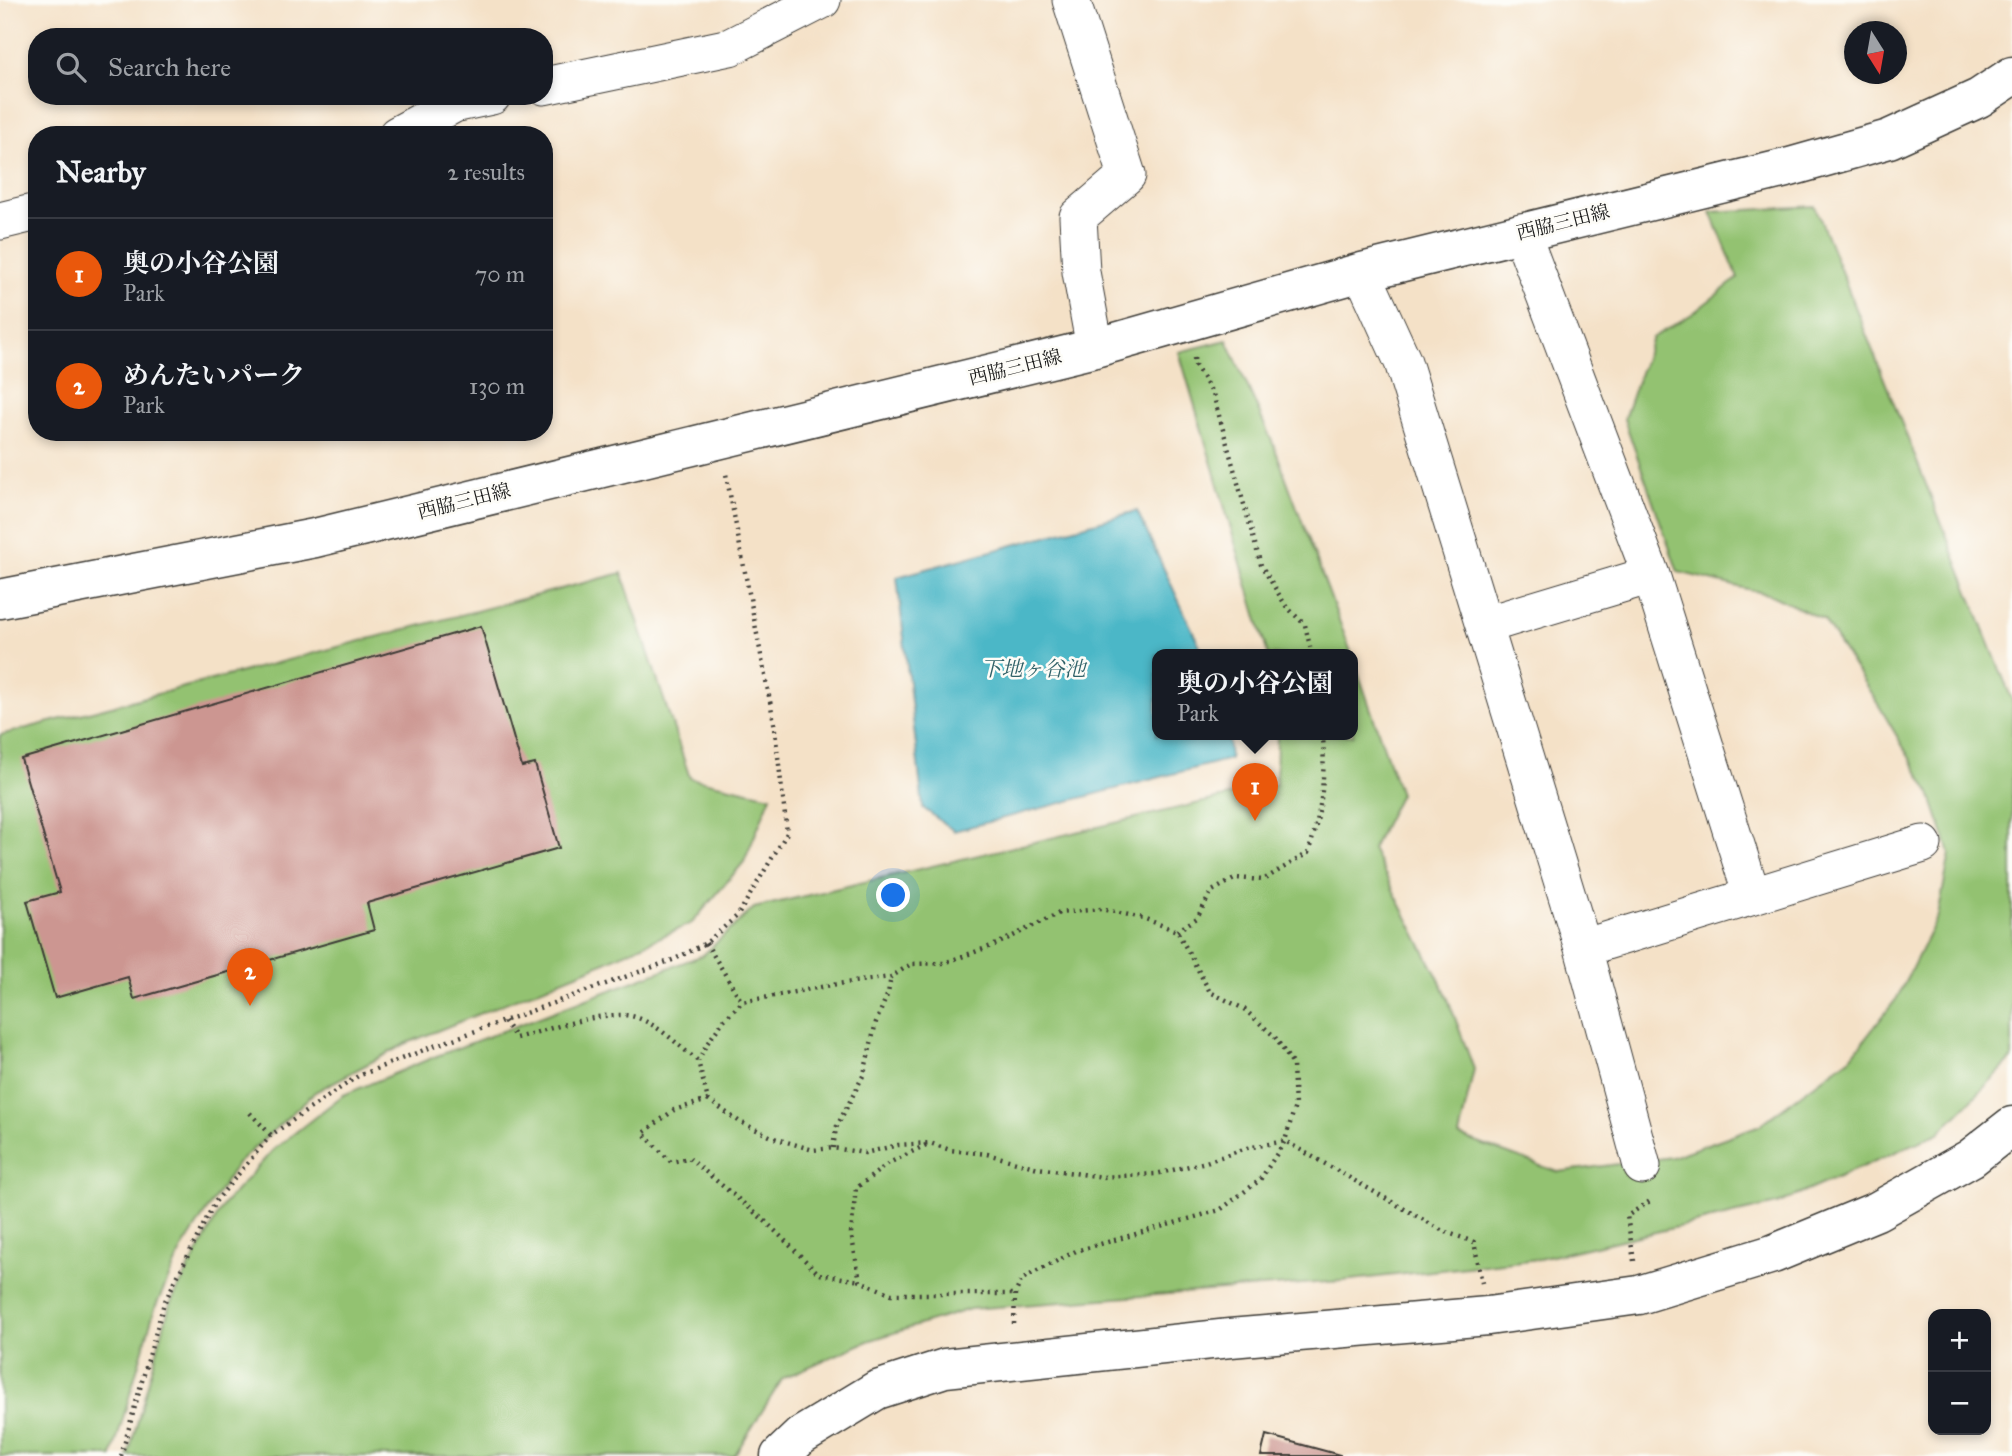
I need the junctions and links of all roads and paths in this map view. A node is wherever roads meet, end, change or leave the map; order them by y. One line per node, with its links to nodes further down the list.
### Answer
1 (822, 0): 4 (street)
2 (1071, 0): 12 (street)
3 (2012, 76): 9 (main road, 西脇三田線)
4 (553, 84)
5 (452, 105): 6 (street)
6 (414, 126)
7 (28, 214): 8 (street)
8 (0, 221)
9 (1521, 232): 10 (main road, 西脇三田線); 14 (street)
10 (1362, 272): 11 (main road, 西脇三田線); 16 (street)
11 (1186, 322): 12 (main road, 西脇三田線); 17 (path)
12 (1095, 348): 13 (main road, 西脇三田線)
13 (719, 439): 15 (main road, 西脇三田線); 22 (path)
14 (1651, 575): 16 (street); 20 (street)
15 (0, 598)
16 (1485, 625): 23 (street)
17 (1311, 649)
18 (1323, 740): 21 (path)
19 (1923, 844): 20 (street)
20 (1752, 897): 23 (street)
21 (1177, 931): 24 (path); 32 (path)
22 (706, 943): 25 (path); 26 (path)
23 (1583, 948): 35 (street)
24 (891, 977): 25 (path); 34 (path)
25 (742, 1002): 27 (path)
26 (504, 1021): 27 (path); 31 (path)
27 (698, 1061): 28 (path)
28 (708, 1100): 34 (path); 36 (path)
29 (250, 1113): 31 (path)
30 (2012, 1126): 38 (main road)
31 (271, 1135): 41 (path)
32 (1285, 1141): 33 (path); 37 (path); 39 (path)
33 (930, 1143): 34 (path); 36 (path)
34 (833, 1149)
35 (1649, 1182): 38 (path)
36 (860, 1281): 37 (path)
37 (1015, 1294): 40 (path)
38 (1639, 1295): 39 (main road)
39 (1488, 1316): 40 (main road)
40 (1013, 1360): 42 (main road)
41 (121, 1456)
42 (780, 1456)

